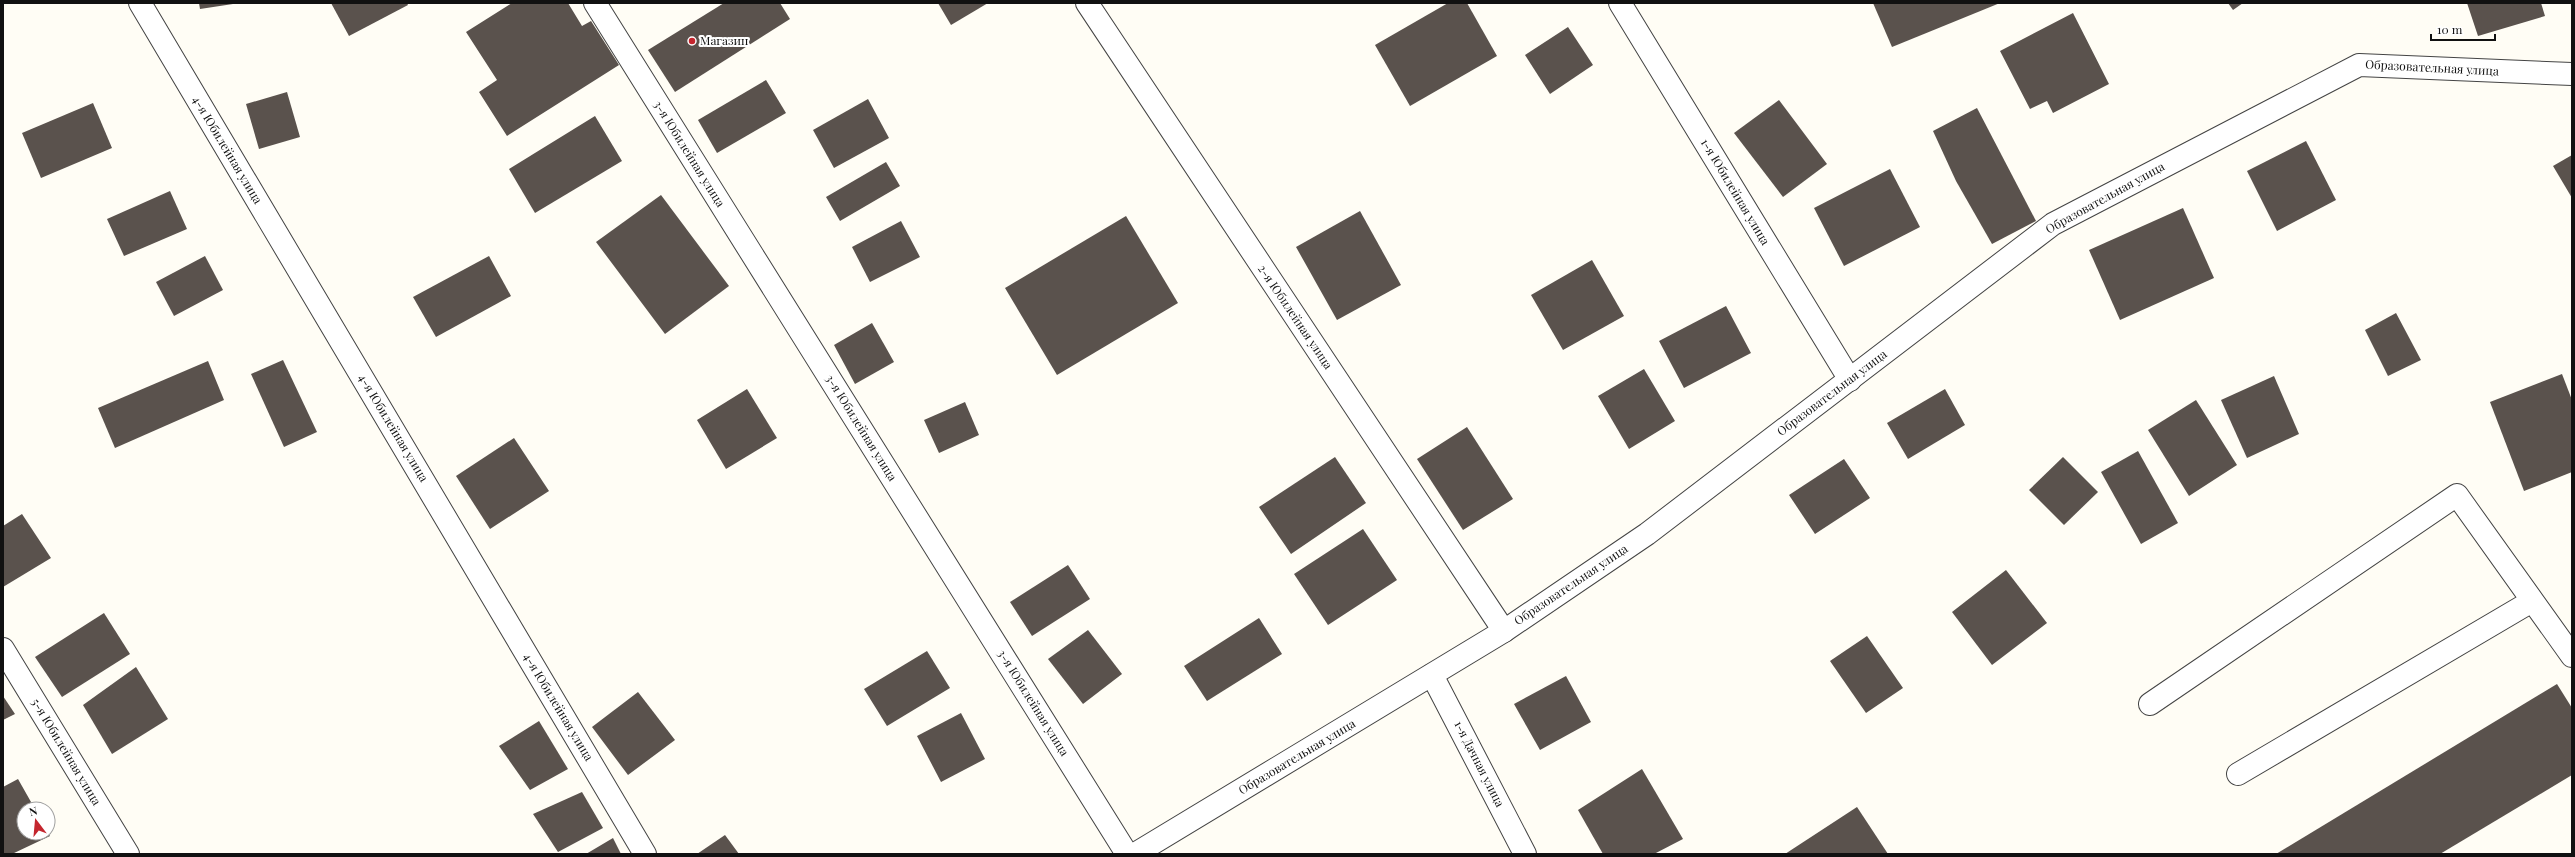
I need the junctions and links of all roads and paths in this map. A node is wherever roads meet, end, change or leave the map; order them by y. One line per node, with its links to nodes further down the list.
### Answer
1 (140, 3): 15 (street, 4-я Юбилейная улица)
2 (595, 3): 16 (street, 3-я Юбилейная улица)
3 (1087, 3): 8 (street, 2-я Юбилейная улица)
4 (1620, 3): 6 (street, 1-я Юбилейная улица)
5 (2572, 74): 6 (street, Образовательная улица)
6 (1850, 380): 8 (street, Образовательная улица)
7 (2532, 600): 10 (street); 12 (street); 13 (street)
8 (1504, 631): 11 (street, Образовательная улица)
9 (3, 649): 14 (street, 5-я Юбилейная улица)
10 (2572, 656)
11 (1432, 675): 17 (street, Образовательная улица); 18 (street, 1-я Дачная улица)
12 (2150, 704)
13 (2238, 774)
14 (128, 854)
15 (645, 854)
16 (1127, 854)
17 (1135, 854)
18 (1525, 854)

